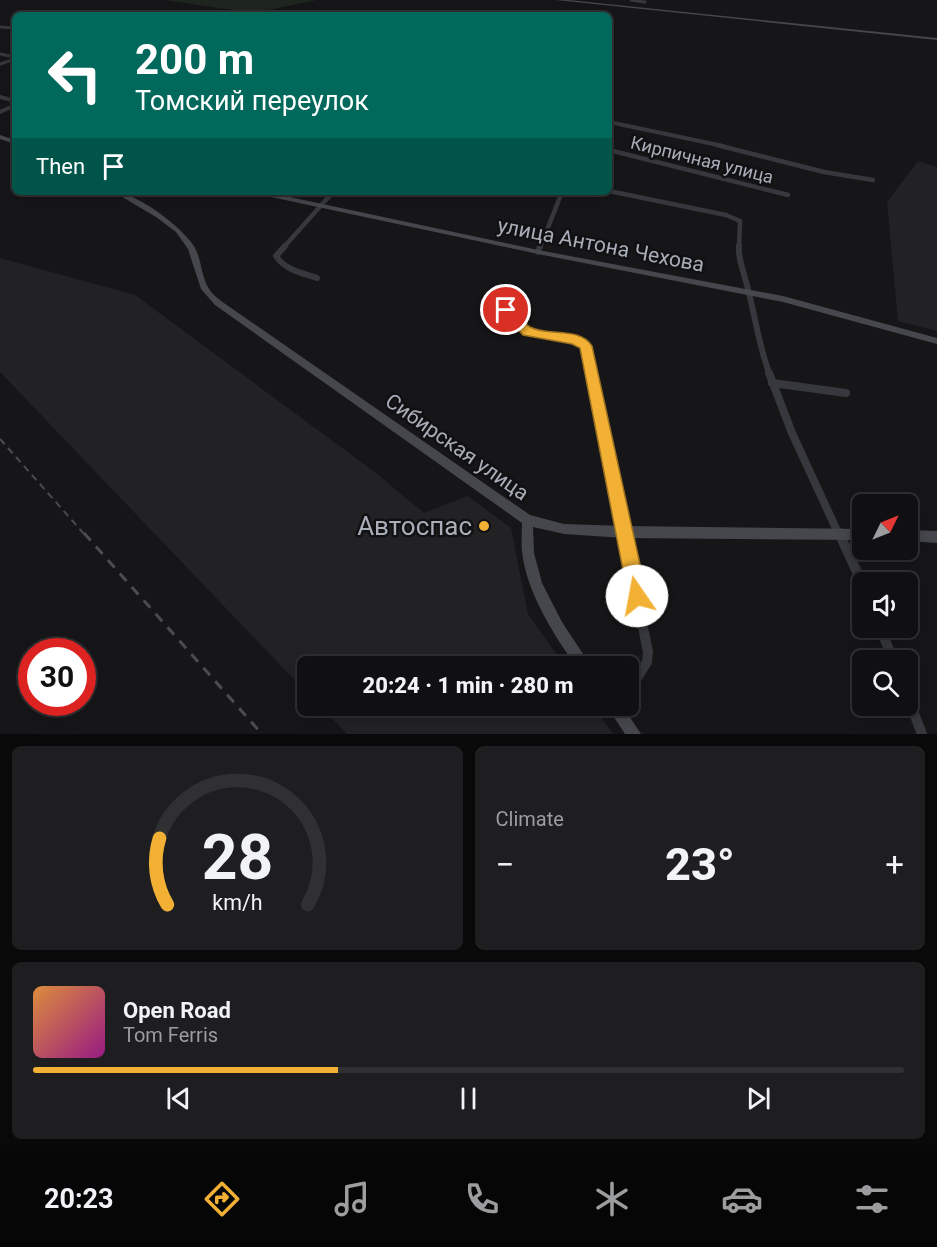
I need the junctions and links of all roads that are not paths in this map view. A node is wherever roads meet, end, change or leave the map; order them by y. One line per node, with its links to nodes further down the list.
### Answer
1 (558, 0): 4 (street)
2 (631, 0): 3 (street)
3 (645, 1): 4 (street)
4 (644, 9): 5 (street)
5 (937, 39)
6 (612, 123): 8 (street)
7 (612, 151): 14 (street, Кирпичная улица)
8 (873, 180)
9 (612, 192): 18 (street)
10 (122, 195): 23 (street, Сибирская улица)
11 (270, 195): 15 (street, улица Антона Чехова)
12 (330, 195): 15 (street)
13 (561, 195): 16 (street)
14 (788, 195)
15 (320, 206): 16 (street, улица Антона Чехова); 17 (street)
16 (538, 252): 18 (street, улица Антона Чехова)
17 (317, 278)
18 (747, 292): 20 (street, улица Антона Чехова); 21 (street)
19 (506, 310): 24 (street)
20 (937, 340)
21 (772, 384): 22 (street); 25 (street)
22 (846, 393)
23 (527, 520): 24 (street, Сибирская улица); 30 (street)
24 (624, 532): 25 (street, Сибирская улица); 31 (street)
25 (839, 535): 26 (street, Сибирская улица); 29 (street)
26 (852, 535)
27 (918, 536): 28 (street)
28 (937, 537)
29 (857, 572)
30 (577, 656)
31 (639, 675)
32 (622, 716): 34 (street)
33 (915, 716): 35 (street)
34 (634, 734)
35 (922, 734)

